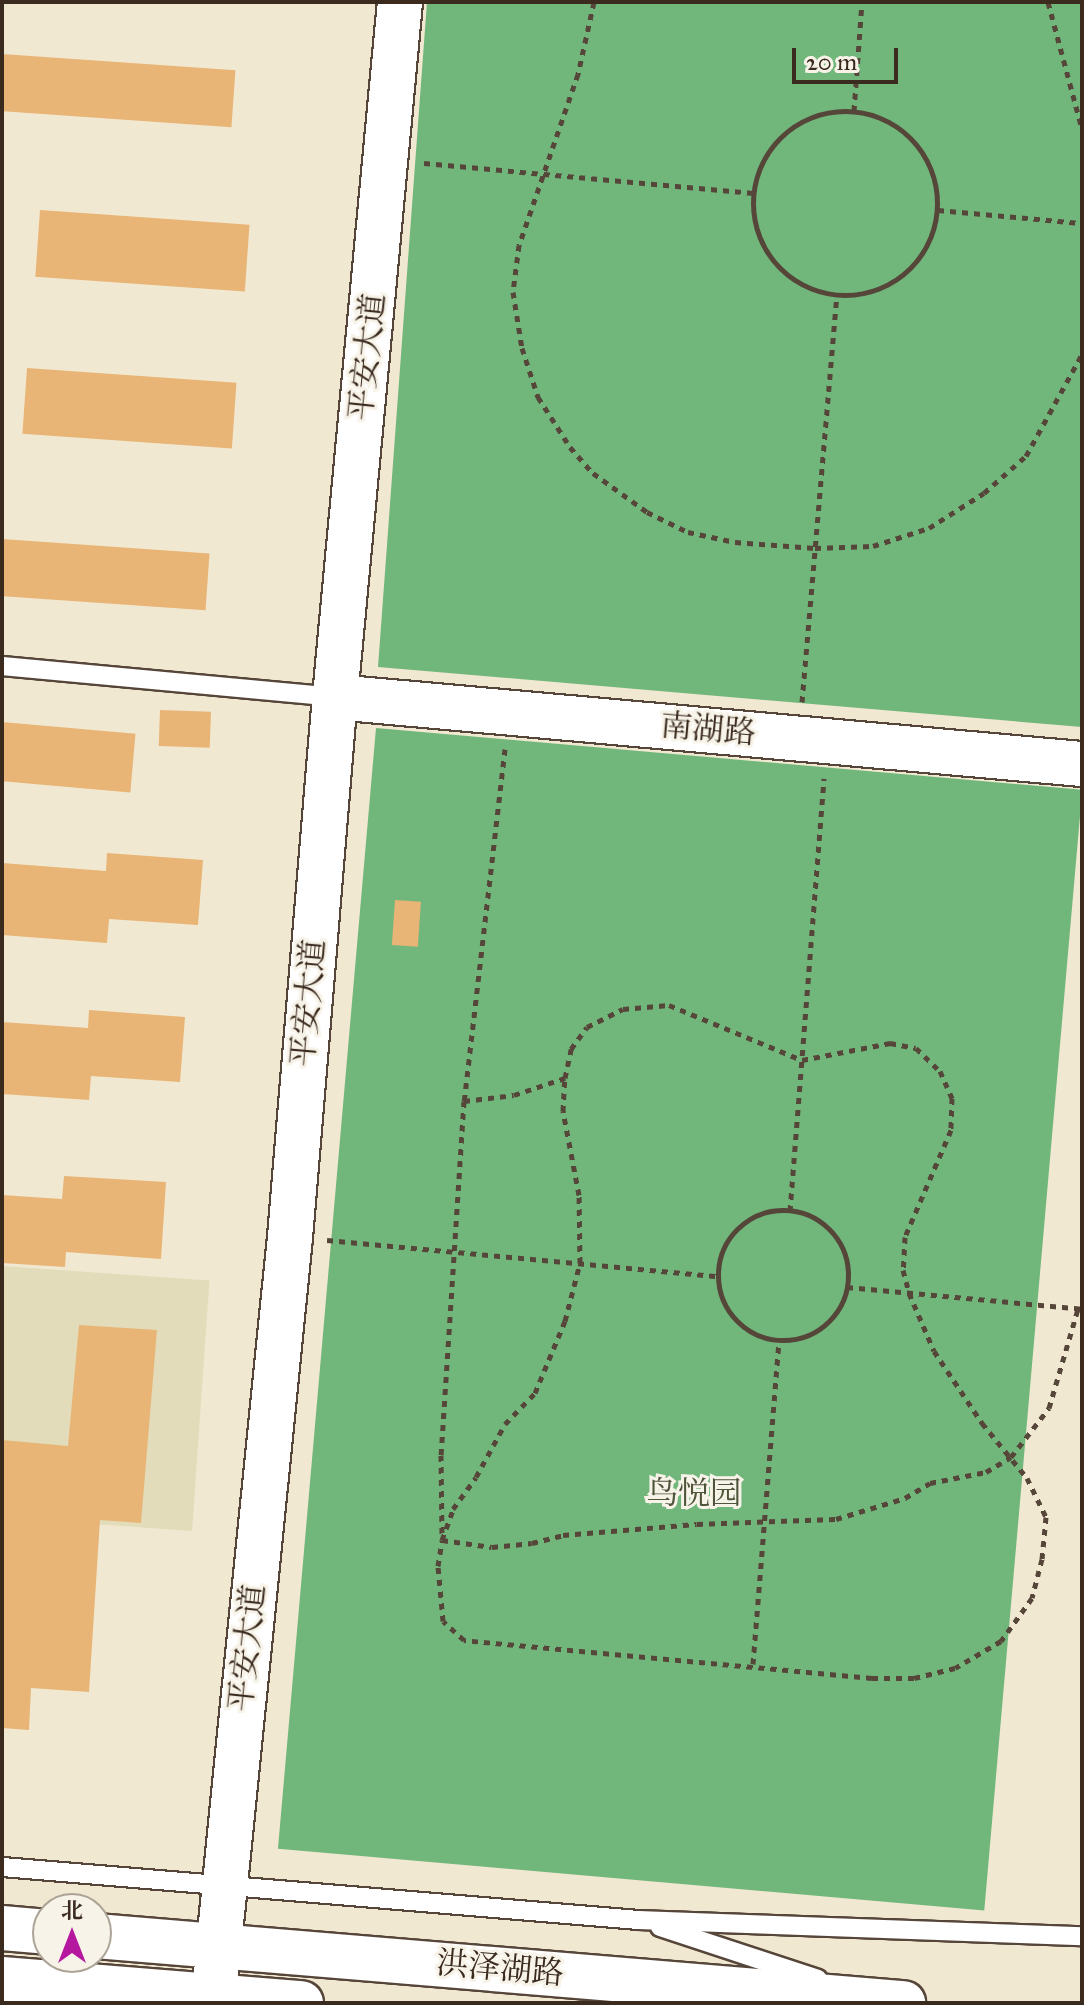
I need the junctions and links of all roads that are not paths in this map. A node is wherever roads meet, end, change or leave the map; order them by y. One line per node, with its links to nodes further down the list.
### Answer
1 (400, 2): 3 (street, 平安大道)
2 (2, 666): 3 (lane)
3 (335, 697): 4 (street, 南湖路); 6 (street, 平安大道)
4 (1082, 764)
5 (2, 1867): 6 (lane)
6 (224, 1883): 7 (lane); 12 (street, 平安大道)
7 (638, 1920): 10 (lane); 15 (lane)
8 (2, 1928): 9 (street)
9 (32, 1931)
10 (1082, 1936)
11 (112, 1937): 12 (street, 洪泽湖路)
12 (218, 1946): 14 (street, 平安大道); 15 (street, 洪泽湖路)
13 (2, 1979): 14 (street)
14 (213, 1999): 16 (street)
15 (894, 2002)
16 (301, 2003)

